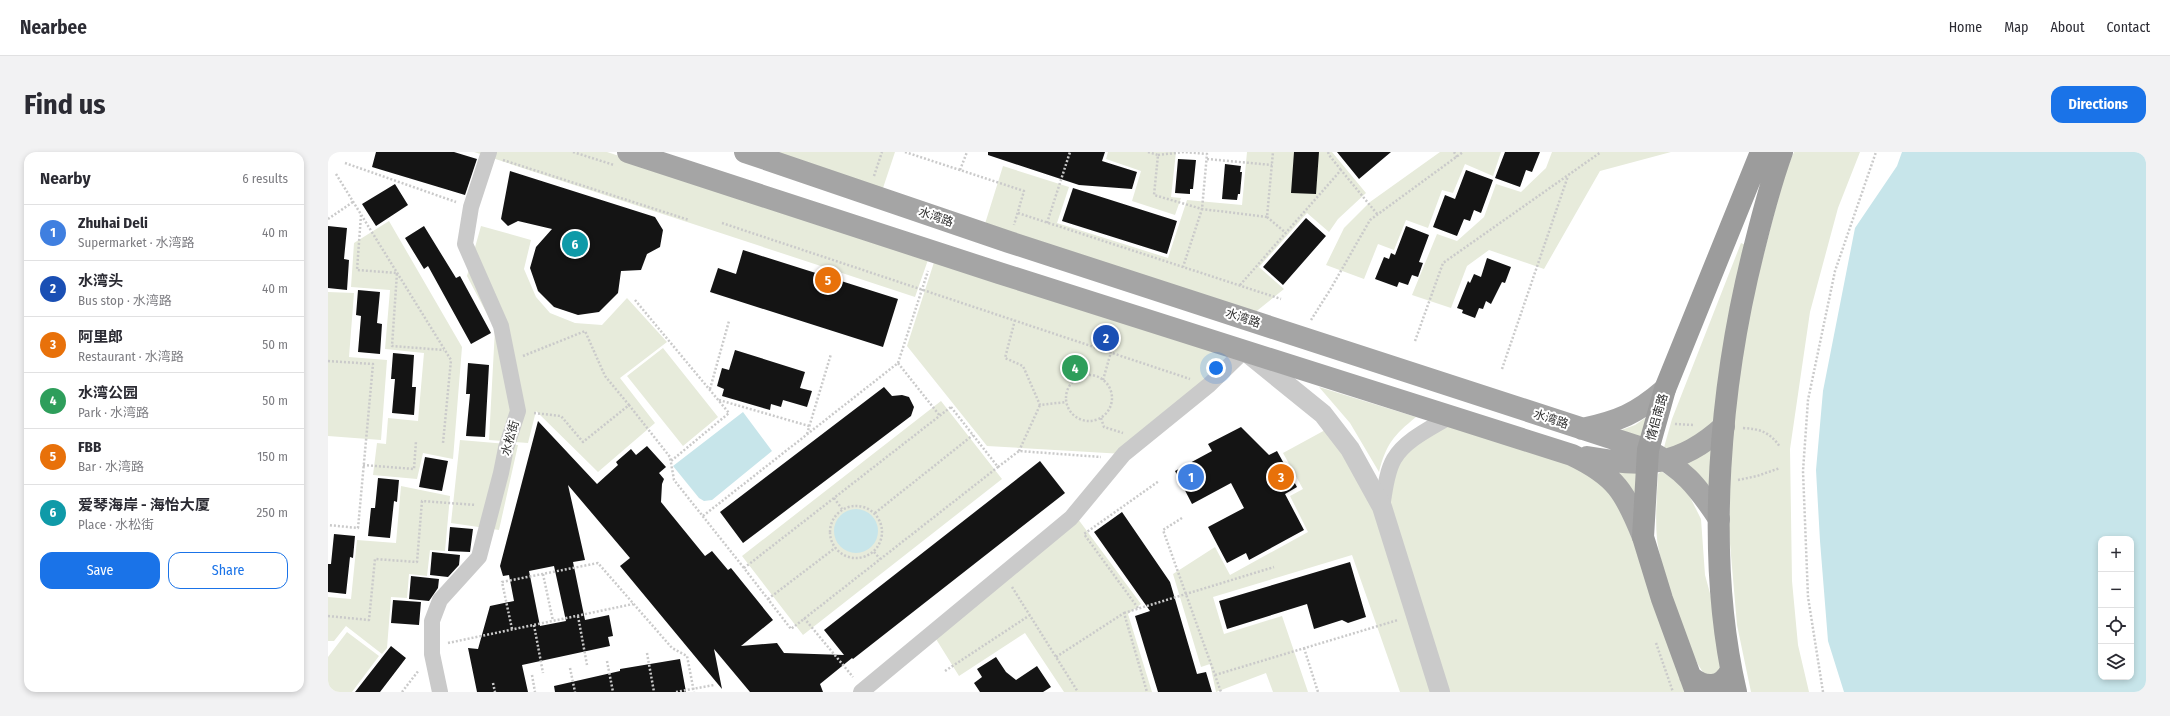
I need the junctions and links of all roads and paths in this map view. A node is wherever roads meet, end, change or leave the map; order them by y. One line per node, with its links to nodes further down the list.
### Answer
1 (573, 152): 20 (path)
2 (745, 152): 28 (main road, 水湾路)
3 (882, 152): 28 (path)
4 (905, 152): 24 (path)
5 (967, 152): 24 (path)
6 (1070, 152): 39 (path)
7 (1148, 152): 18 (path)
8 (1184, 152): 18 (path); 21 (path)
9 (1273, 152): 23 (path)
10 (1328, 152): 25 (path)
11 (1454, 152): 19 (path)
12 (1464, 152): 19 (path)
13 (1601, 152): 27 (path)
14 (1761, 152): 64 (highway, 情侣南路)
15 (1782, 152): 74 (highway)
16 (1876, 152): 152 (path)
17 (489, 154): 30 (street, 水松街); 37 (path)
18 (1158, 155): 31 (path)
19 (1457, 157): 34 (path)
20 (622, 159): 42 (main road)
21 (1207, 159): 23 (path); 31 (path)
22 (345, 163): 30 (path)
23 (1272, 165): 35 (path)
24 (960, 170): 32 (path)
25 (1341, 170): 34 (path); 41 (path)
26 (336, 174): 29 (path)
27 (1568, 175): 52 (path); 60 (path)
28 (872, 181): 40 (main road, 水湾路)
29 (353, 202): 33 (path); 36 (path)
30 (472, 207): 58 (street, 水松街)
31 (1202, 209): 35 (path); 43 (path)
32 (1018, 213): 39 (path); 40 (path)
33 (361, 215): 44 (path); 44 (path)
34 (1378, 215): 51 (path)
35 (1267, 217): 41 (path)
36 (328, 219)
37 (689, 220)
38 (722, 223): 46 (path)
39 (1047, 223): 43 (path)
40 (1013, 230): 51 (main road, 水湾路)
41 (1286, 233): 45 (path)
42 (934, 252): 46 (path); 54 (main road)
43 (1183, 267): 45 (path)
44 (397, 273): 53 (path); 53 (path)
45 (1240, 285): 47 (path)
46 (922, 289): 49 (path); 59 (path)
47 (1282, 299)
48 (635, 300): 63 (path)
49 (1015, 320): 55 (path); 68 (path)
50 (729, 321): 63 (path)
51 (1299, 337): 75 (main road, 水湾路)
52 (1414, 341)
53 (444, 350): 80 (path)
54 (1244, 351): 62 (street); 71 (main road); 91 (street)
55 (1111, 352): 61 (path); 62 (path)
56 (831, 354): 73 (path)
57 (328, 361): 86 (path)
58 (508, 362): 67 (path); 69 (street, 水松街)
59 (898, 363): 70 (path); 76 (path)
60 (1502, 369)
61 (1103, 380): 66 (path); 72 (path)
62 (1209, 385): 78 (street)
63 (709, 389): 65 (path)
64 (1665, 389): 75 (main road); 84 (highway, 情侣南路)
65 (718, 399): 73 (path); 85 (path)
66 (1066, 402): 68 (path); 72 (path)
67 (629, 405): 69 (path); 85 (path)
68 (1040, 405): 81 (path)
69 (518, 411): 90 (street, 水松街)
70 (940, 416): 77 (path); 89 (path)
71 (1449, 417): 82 (main road); 91 (street)
72 (1101, 418): 78 (path)
73 (809, 426): 76 (path)
74 (1724, 426): 84 (main road); 96 (highway)
75 (1582, 428): 84 (main road, 水湾路)
76 (806, 434): 94 (path)
77 (973, 435): 87 (path); 93 (path)
78 (1142, 440): 83 (street)
79 (416, 441): 86 (path)
80 (443, 443)
81 (1019, 451): 83 (path); 87 (path)
82 (1572, 454): 84 (main road); 98 (main road)
83 (1121, 458): 105 (street)
84 (1654, 458): 96 (main road, 水湾路); 98 (highway, 情侣南路)
85 (670, 461): 94 (path)
86 (363, 464): 97 (path)
87 (998, 467): 101 (path)
88 (1159, 481): 109 (path)
89 (834, 498): 92 (path); 103 (path)
90 (492, 507): 113 (path); 121 (street, 水松街)
91 (1382, 507): 112 (street)
92 (842, 509): 93 (path); 99 (path)
93 (875, 513): 100 (path)
94 (703, 516): 103 (path)
95 (1182, 518): 106 (path)
96 (1718, 519): 127 (highway)
97 (328, 525)
98 (1642, 537): 133 (highway, 情侣南路)
99 (835, 548): 100 (path); 107 (path)
100 (874, 552): 101 (path)
101 (880, 559): 115 (path)
102 (1274, 567): 106 (path)
103 (744, 568): 107 (path)
104 (543, 574): 108 (path); 116 (path); 118 (path)
105 (1004, 574): 111 (path); 136 (street)
106 (1185, 593): 109 (path); 131 (path)
107 (768, 599): 115 (path)
108 (633, 604): 114 (path); 135 (path)
109 (1138, 608): 110 (path)
110 (1124, 613): 123 (path); 146 (path)
111 (1030, 615): 123 (path); 128 (path)
112 (1416, 615): 120 (path); 149 (street)
113 (328, 616)
114 (578, 616): 116 (path); 125 (path)
115 (804, 618): 136 (path)
116 (553, 621): 117 (path)
117 (534, 625): 118 (path); 129 (path)
118 (512, 629): 121 (path)
119 (1655, 642): 150 (path)
120 (1304, 648): 131 (path); 148 (path)
121 (432, 650): 137 (path); 138 (street, 水松街)
122 (647, 653): 143 (path)
123 (1056, 657): 145 (path)
124 (608, 661): 142 (path)
125 (587, 664)
126 (570, 668): 141 (path)
127 (1731, 670): 133 (highway); 151 (highway)
128 (945, 671)
129 (544, 673)
130 (532, 675): 140 (path)
131 (1215, 675): 147 (path)
132 (493, 683): 139 (path)
133 (1693, 684)
134 (714, 685): 135 (path)
135 (694, 690): 144 (path)
136 (862, 691)
137 (402, 692)
138 (440, 692)
139 (495, 692)
140 (535, 692)
141 (575, 692)
142 (614, 692)
143 (654, 692)
144 (676, 692)
145 (1078, 692)
146 (1147, 692)
147 (1221, 692)
148 (1318, 692)
149 (1440, 692)
150 (1673, 692)
151 (1736, 692)
152 (1824, 692)

